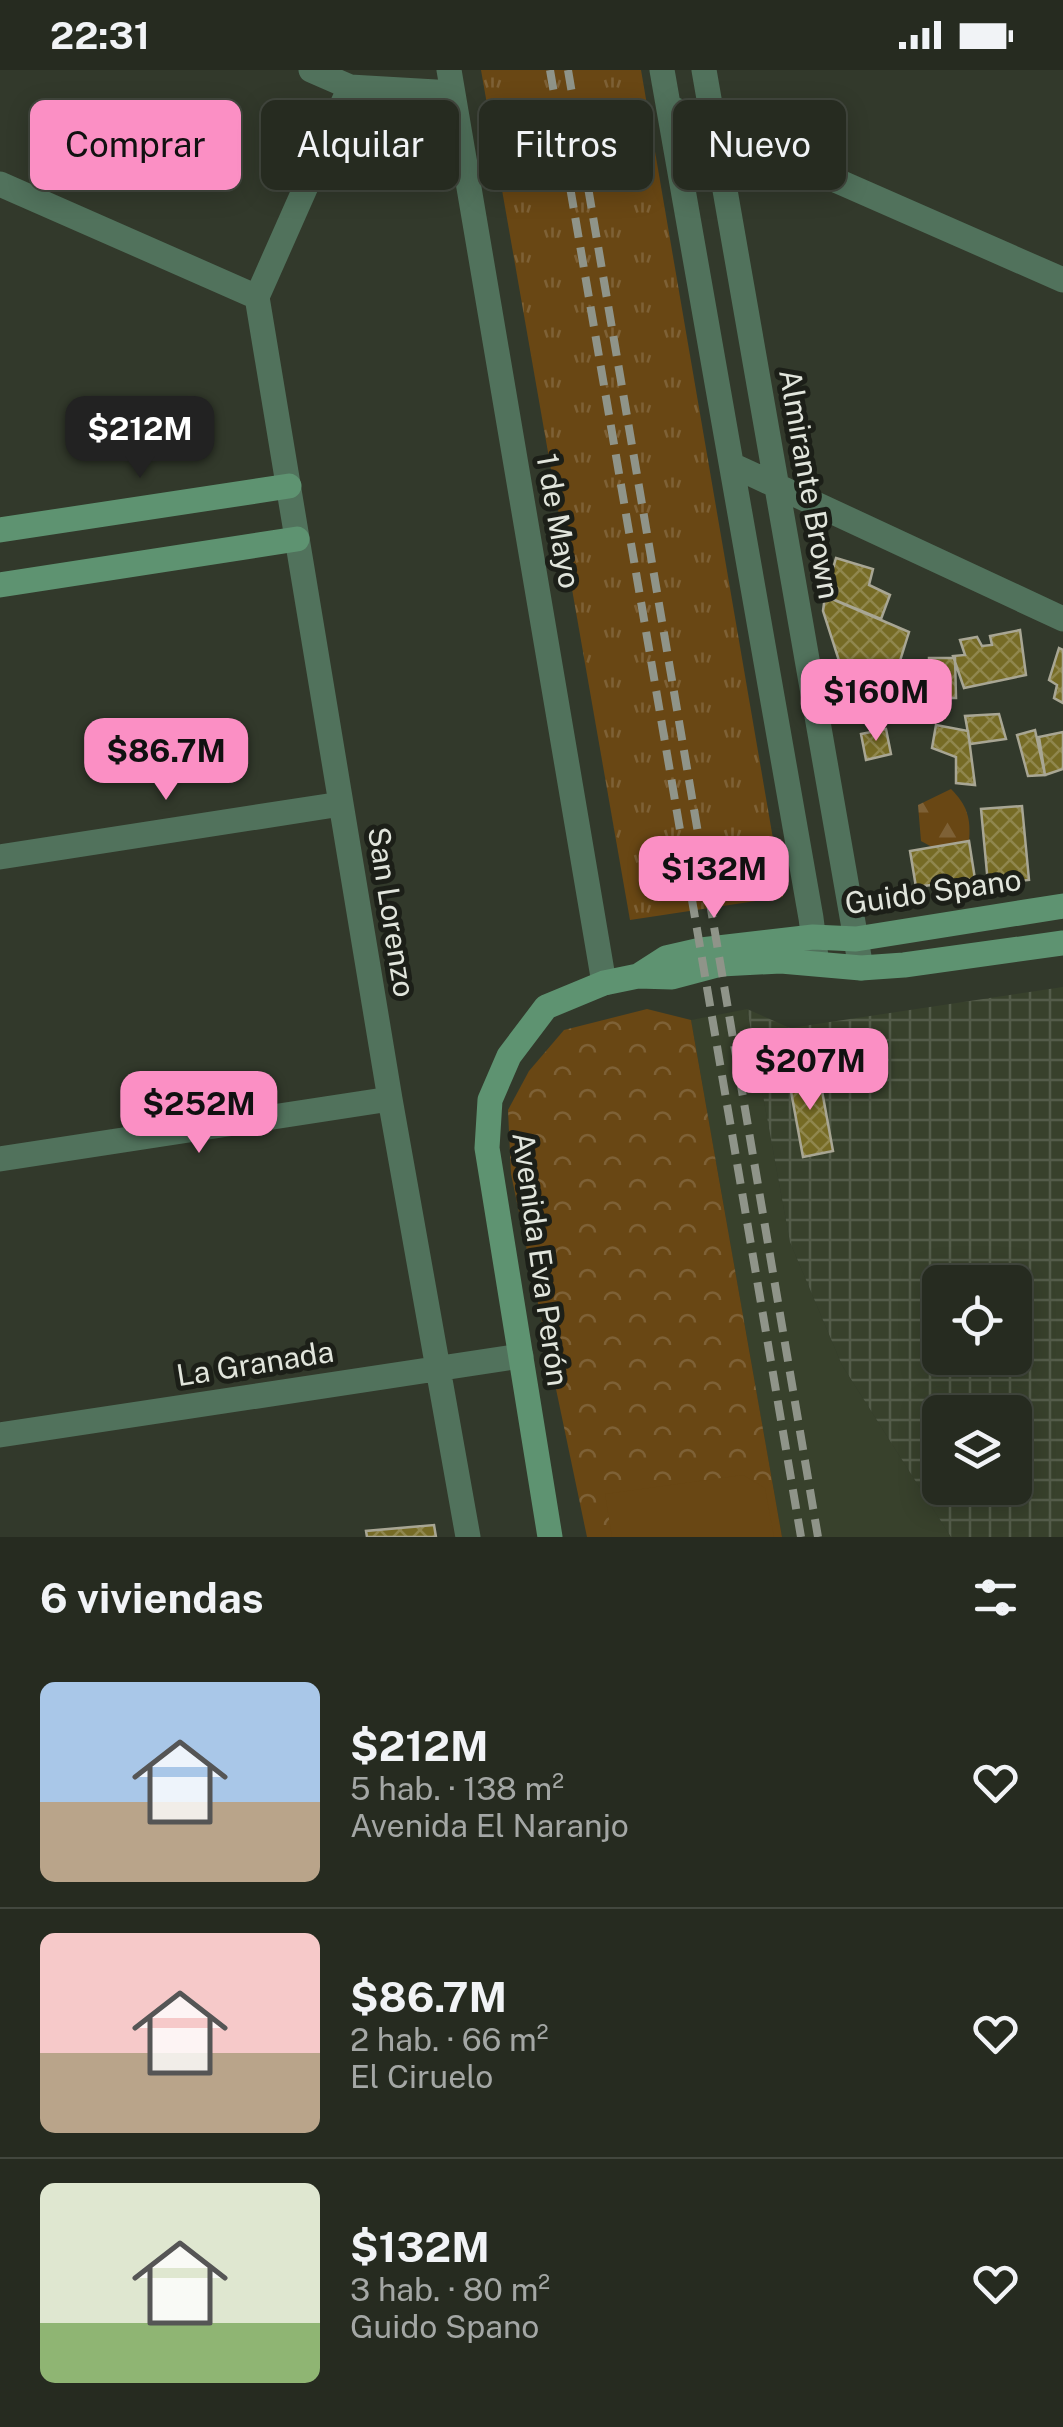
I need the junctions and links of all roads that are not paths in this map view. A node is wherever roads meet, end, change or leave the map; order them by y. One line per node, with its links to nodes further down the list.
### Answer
1 (311, 70): 5 (street)
2 (662, 70): 7 (street)
3 (704, 70): 6 (street, Almirante Brown)
4 (451, 81): 5 (street); 32 (street, 1 de Mayo)
5 (350, 87): 15 (street)
6 (709, 100)
7 (669, 107): 8 (street); 16 (street)
8 (673, 109)
9 (0, 184): 12 (street)
10 (846, 184): 14 (street)
11 (725, 190): 18 (street, Almirante Brown)
12 (27, 196): 13 (street); 15 (street)
13 (0, 209)
14 (1063, 280)
15 (257, 297): 17 (street, San Lorenzo)
16 (732, 466): 18 (street); 26 (street)
17 (288, 486): 19 (main road); 20 (street, San Lorenzo)
18 (778, 487): 22 (street); 27 (street, Almirante Brown)
19 (0, 530)
20 (298, 539): 21 (main road); 23 (street, San Lorenzo)
21 (0, 586)
22 (1063, 619)
23 (341, 804): 24 (street); 33 (street, San Lorenzo)
24 (0, 857)
25 (1063, 906): 27 (main road, Guido Spano)
26 (814, 937): 27 (main road, Guido Spano); 29 (street); 31 (main road, Guido Spano)
27 (856, 939): 30 (street, Almirante Brown)
28 (1063, 942): 30 (main road, Guido Spano)
29 (817, 964): 30 (main road, Guido Spano); 31 (main road, Guido Spano)
30 (861, 968)
31 (638, 976): 32 (main road, Guido Spano)
32 (604, 983): 35 (main road, Avenida Eva Perón)
33 (390, 1099): 34 (street); 36 (street, San Lorenzo)
34 (0, 1158)
35 (521, 1356): 36 (street, La Granada); 39 (main road, Avenida Eva Perón)
36 (438, 1368): 37 (street, La Granada); 38 (street, San Lorenzo)
37 (0, 1435)
38 (468, 1537)
39 (550, 1537)

